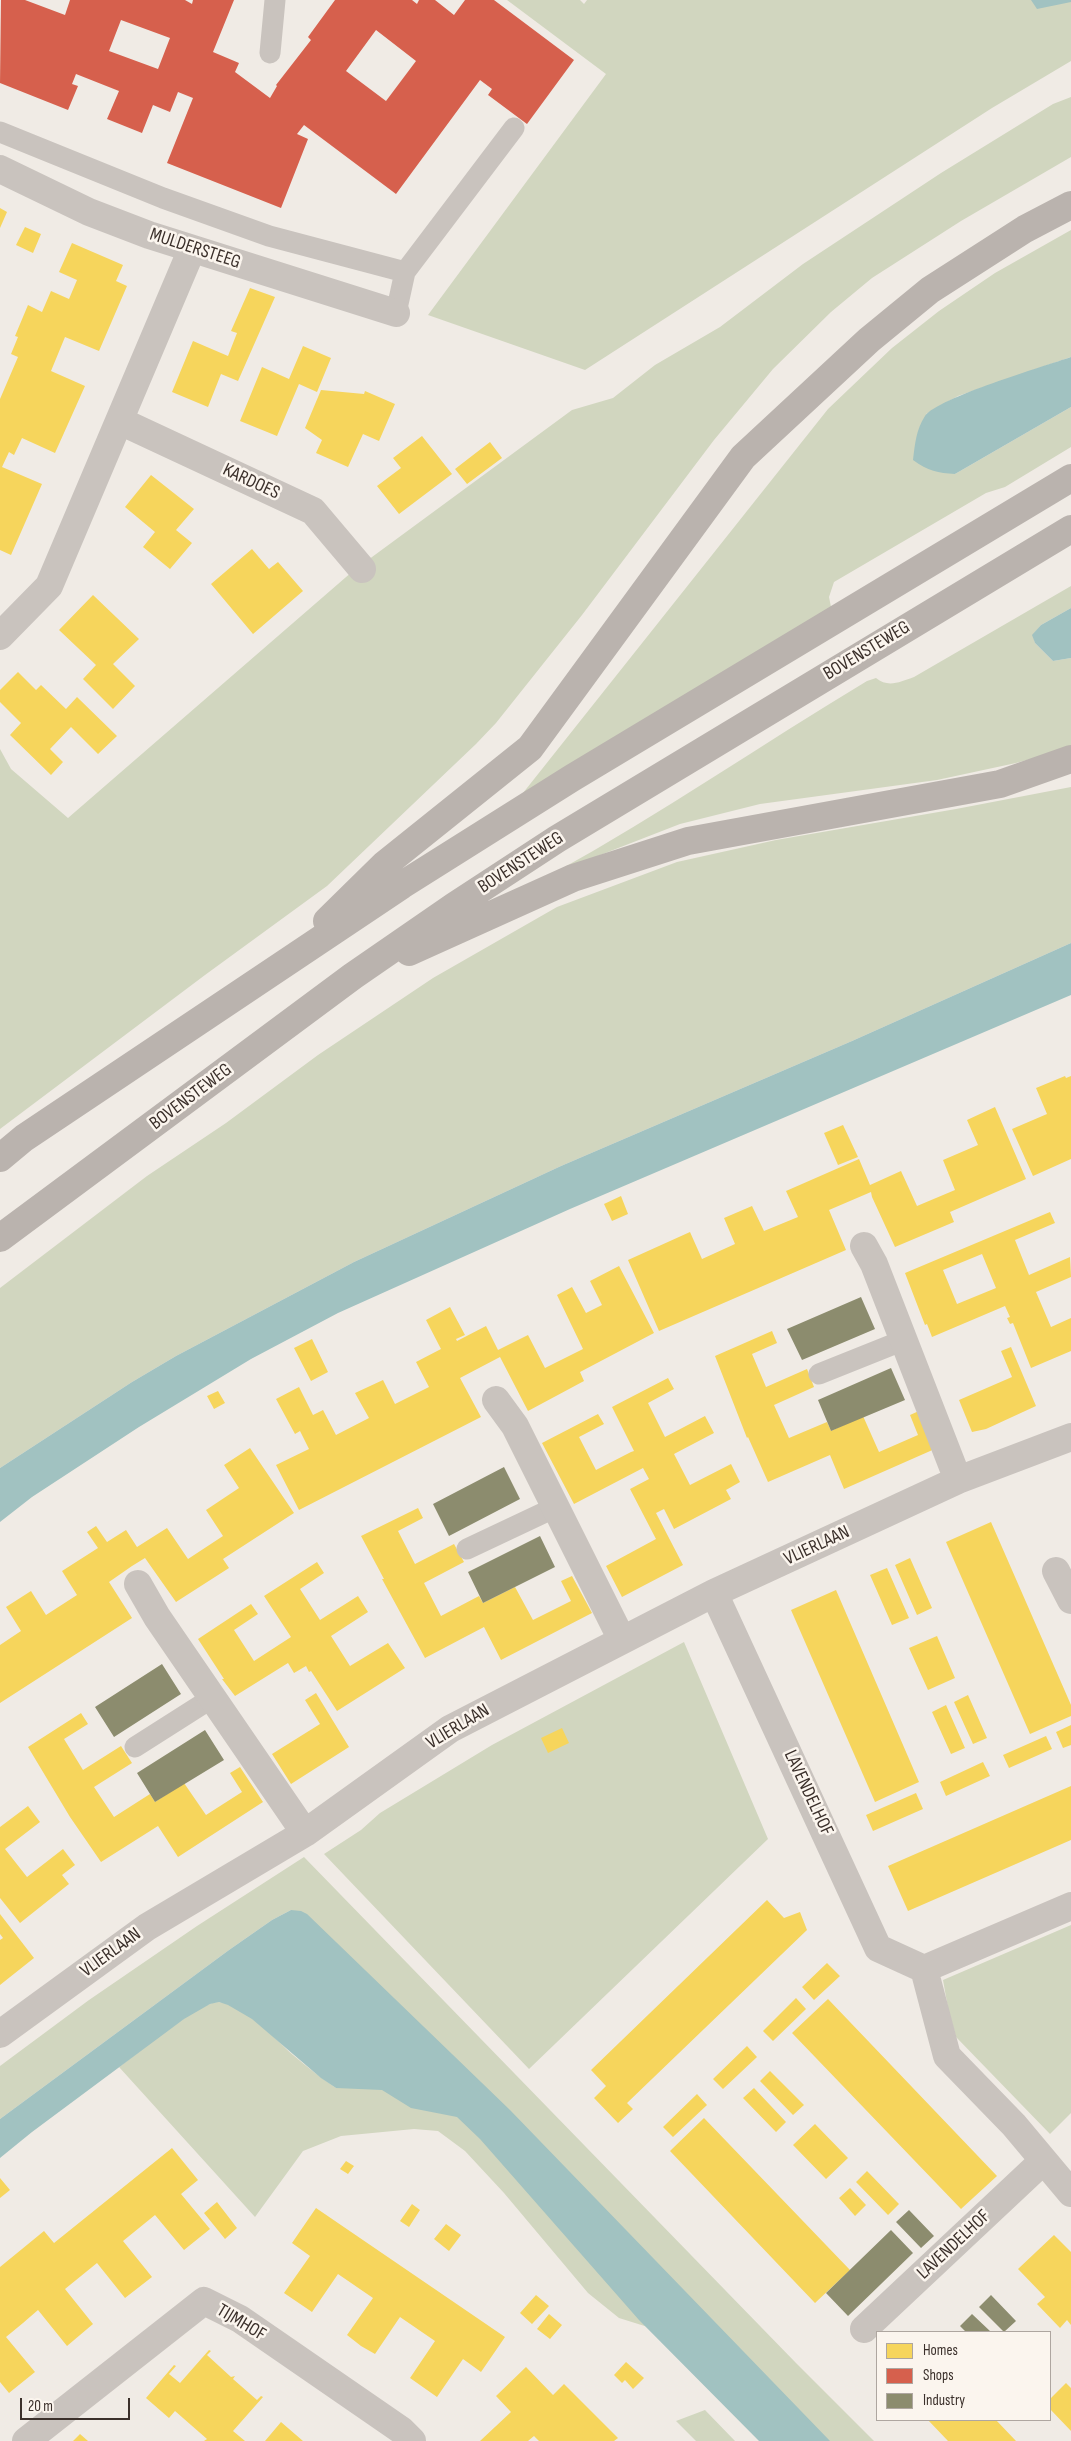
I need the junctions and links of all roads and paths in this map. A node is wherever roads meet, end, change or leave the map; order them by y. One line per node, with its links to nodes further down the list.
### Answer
1 (275, 0): 2 (lane)
2 (270, 53)
3 (514, 128): 8 (lane)
4 (0, 132): 8 (lane)
5 (0, 169): 7 (street, MULDERSTEEG)
6 (1071, 205): 16 (main road)
7 (192, 249): 9 (street, MULDERSTEEG); 10 (street)
8 (405, 272): 9 (lane)
9 (396, 313)
10 (120, 421): 13 (street, KARDOES); 14 (street)
11 (1071, 478): 16 (main road)
12 (1071, 529): 17 (main road, BOVENSTEWEG)
13 (362, 569)
14 (0, 636)
15 (1071, 760): 17 (main road)
16 (278, 969): 18 (main road)
17 (353, 976): 19 (main road, BOVENSTEWEG)
18 (0, 1158)
19 (0, 1238)
20 (864, 1246): 21 (street)
21 (904, 1340): 22 (lane); 25 (street)
22 (819, 1374)
23 (496, 1400): 26 (street)
24 (1071, 1436): 25 (street, VLIERLAAN)
25 (958, 1480): 30 (street, VLIERLAAN)
26 (556, 1507): 27 (lane); 32 (street)
27 (467, 1549)
28 (1056, 1571): 31 (street)
29 (138, 1584): 33 (street)
30 (714, 1593): 32 (street, VLIERLAAN); 37 (street, LAVENDELHOF)
31 (1071, 1600)
32 (622, 1640): 35 (street, VLIERLAAN)
33 (212, 1698): 34 (lane); 35 (street)
34 (135, 1747)
35 (305, 1833): 38 (street, VLIERLAAN)
36 (1071, 1906): 37 (street)
37 (924, 1969): 39 (street)
38 (0, 2034)
39 (1043, 2160): 40 (street); 41 (street, LAVENDELHOF)
40 (1071, 2193)
41 (864, 2329)
42 (26, 2441): 43 (street, TIJMHOF)
43 (412, 2441)

